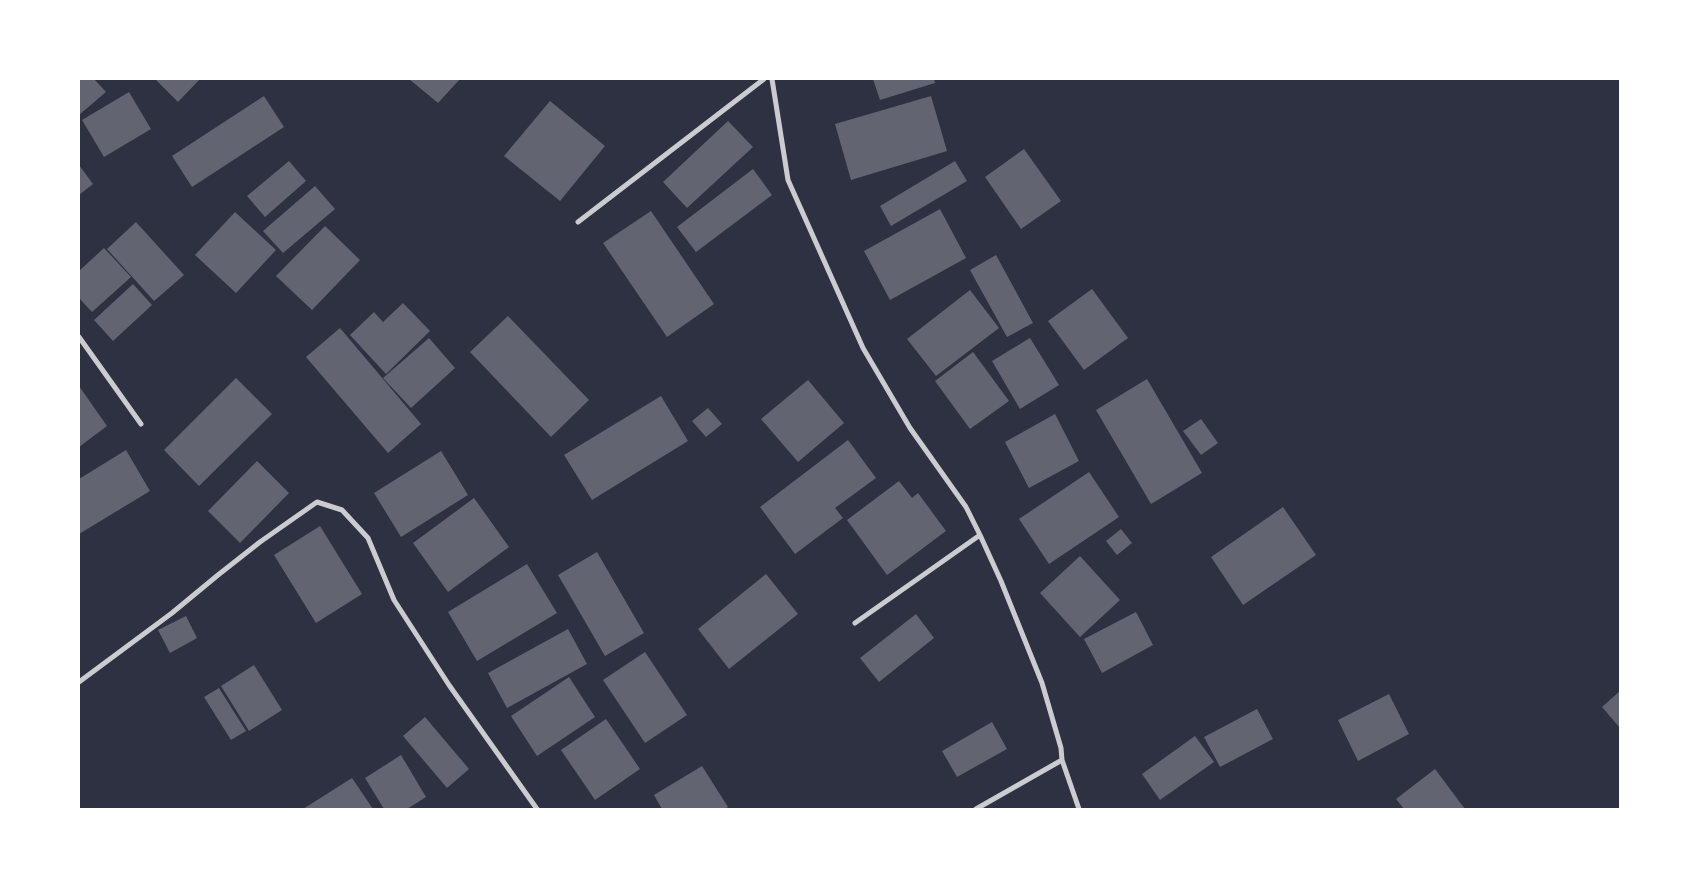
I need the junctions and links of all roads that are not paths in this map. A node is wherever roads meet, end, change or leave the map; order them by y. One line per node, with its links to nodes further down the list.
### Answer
1 (764, 79): 3 (street)
2 (772, 79): 6 (street)
3 (578, 222)
4 (79, 337): 5 (street)
5 (141, 424)
6 (980, 535): 7 (street); 9 (street)
7 (855, 622)
8 (79, 682): 10 (street)
9 (1062, 760): 11 (street); 12 (street)
10 (537, 809)
11 (976, 809)
12 (1079, 809)

